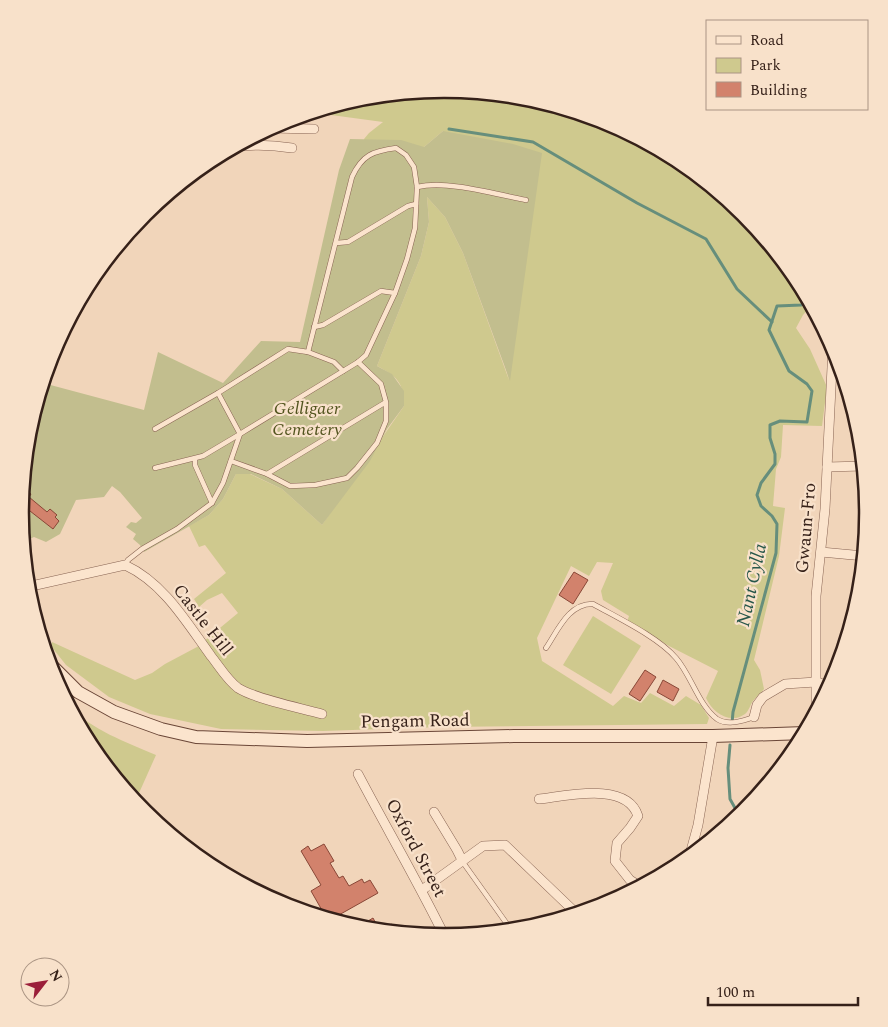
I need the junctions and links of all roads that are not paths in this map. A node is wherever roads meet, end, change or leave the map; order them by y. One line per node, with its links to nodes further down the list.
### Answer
1 (289, 128): 2 (street)
2 (314, 129)
3 (253, 145): 4 (street)
4 (292, 148)
5 (417, 188): 6 (lane); 7 (lane); 8 (lane)
6 (526, 200)
7 (416, 204): 8 (lane); 9 (lane)
8 (336, 243): 10 (lane)
9 (395, 293): 10 (lane); 12 (lane)
10 (314, 327): 11 (lane)
11 (308, 352): 14 (lane); 17 (lane)
12 (358, 362): 14 (lane); 18 (lane)
13 (833, 368): 15 (street, Gwaun-Fro)
14 (343, 371): 20 (lane)
15 (832, 375): 16 (street); 24 (street, Gwaun-Fro)
16 (835, 375)
17 (218, 393): 19 (lane); 20 (lane)
18 (386, 402): 26 (lane); 26 (lane)
19 (155, 429)
20 (240, 434): 21 (lane); 22 (lane)
21 (195, 459): 25 (lane); 27 (lane)
22 (231, 461): 26 (lane); 27 (lane)
23 (857, 466): 24 (street)
24 (827, 467): 28 (street, Gwaun-Fro)
25 (155, 468)
26 (267, 474)
27 (212, 503): 30 (lane)
28 (821, 552): 29 (street); 34 (street, Gwaun-Fro)
29 (857, 555)
30 (125, 565): 31 (street); 37 (street, Castle Hill)
31 (35, 585)
32 (546, 648): 38 (lane)
33 (62, 676): 40 (main road, Pengam Road)
34 (816, 682): 35 (street); 36 (street, Gwaun-Fro); 38 (street)
35 (822, 684)
36 (816, 697)
37 (322, 714)
38 (754, 717)
39 (796, 733): 40 (main road, Pengam Road)
40 (713, 736): 44 (street)
41 (358, 774): 47 (street, Oxford Street)
42 (539, 799): 46 (street)
43 (434, 812): 45 (street)
44 (692, 847)
45 (462, 860): 47 (street); 48 (street); 49 (lane)
46 (634, 883)
47 (422, 890): 50 (street, Oxford Street)
48 (571, 909)
49 (507, 924)
50 (441, 929)

